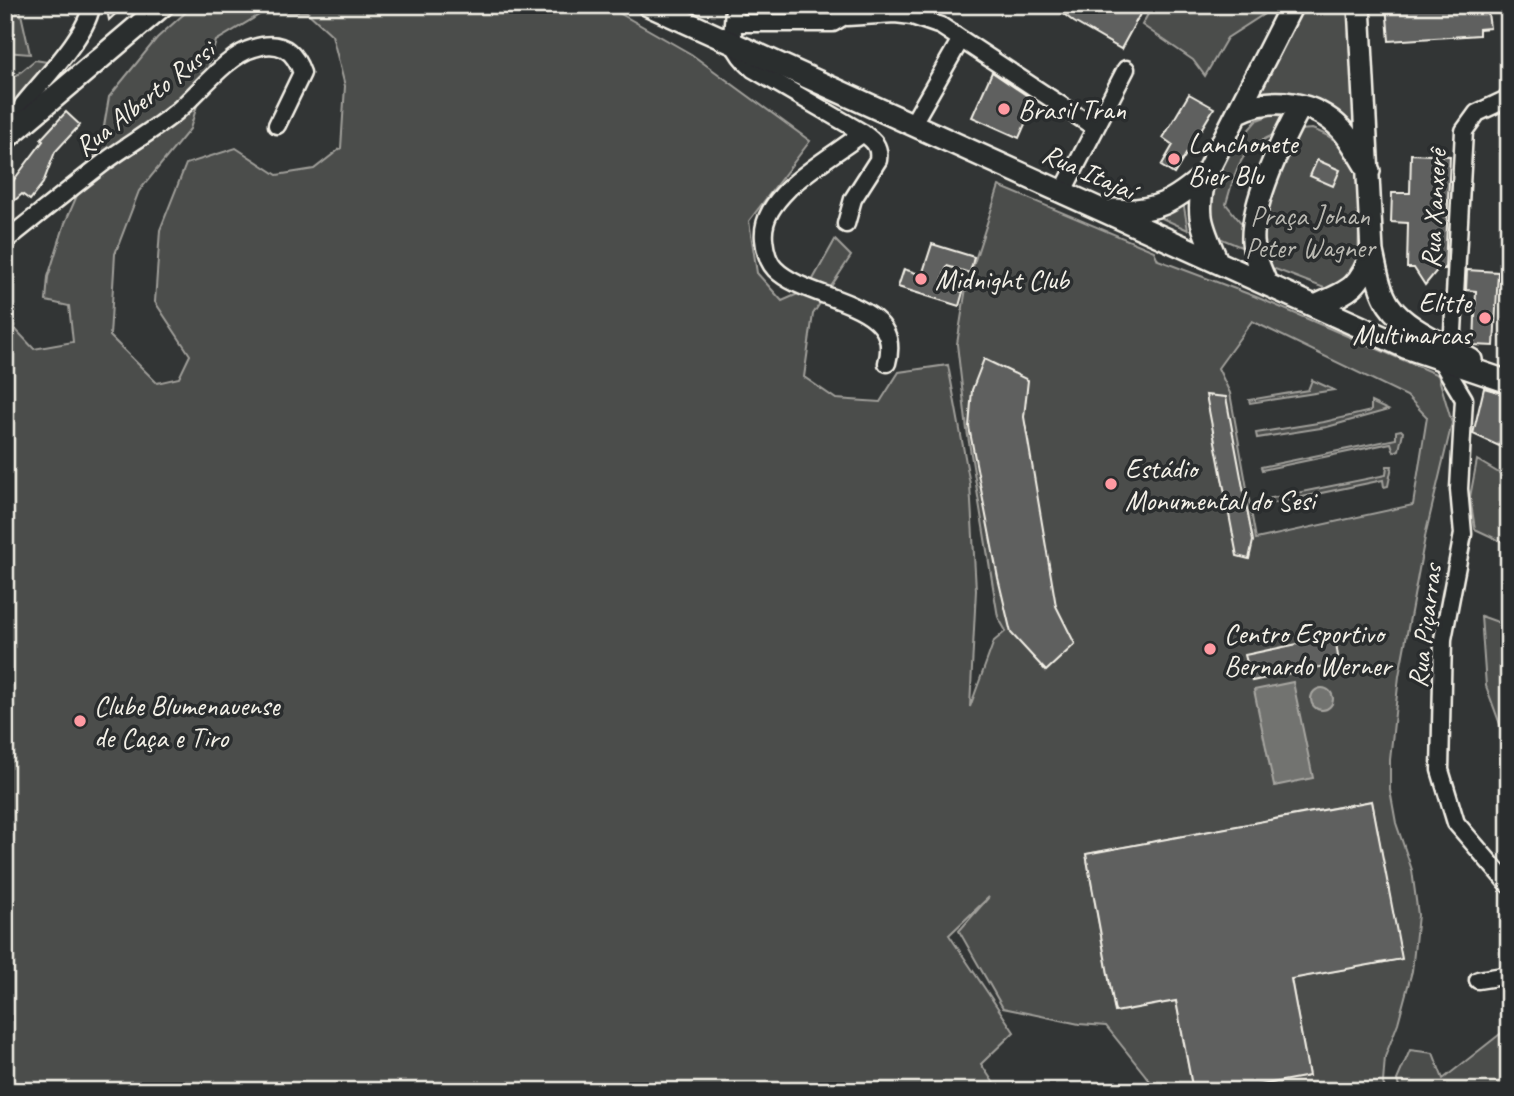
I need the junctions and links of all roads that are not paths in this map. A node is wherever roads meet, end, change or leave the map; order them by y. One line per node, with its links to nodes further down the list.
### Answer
1 (91, 5): 17 (street)
2 (163, 5): 17 (main road)
3 (648, 5): 8 (main road, Rua Itajaí)
4 (734, 5): 8 (street)
5 (1292, 5): 13 (main road)
6 (1359, 5): 19 (main road)
7 (856, 9): 8 (street); 9 (street)
8 (732, 33): 14 (main road, Rua Itajaí); 18 (street)
9 (961, 39): 14 (street); 16 (street)
10 (1126, 69): 16 (street)
11 (1509, 98): 29 (street, Rua Xanxerê)
12 (1300, 107): 13 (main road); 19 (main road); 27 (main road)
13 (1239, 112): 20 (main road)
14 (913, 123): 21 (main road, Rua Itajaí)
15 (277, 125): 24 (street, Rua Alberto Russi)
16 (1094, 127): 21 (street)
17 (12, 133)
18 (863, 133): 23 (street); 30 (street)
19 (1370, 173): 25 (main road)
20 (1206, 174): 22 (main road); 26 (main road)
21 (1063, 191): 22 (main road, Rua Itajaí)
22 (1105, 209): 26 (main road, Rua Itajaí)
23 (846, 224)
24 (5, 241)
25 (1372, 252): 28 (main road); 29 (main road)
26 (1217, 261): 27 (main road, Rua Itajaí)
27 (1266, 283): 28 (main road, Rua Itajaí)
28 (1315, 306): 29 (main road, Rua Itajaí)
29 (1446, 354): 31 (main road); 32 (street, Rua Piçarras)
30 (887, 363)
31 (1502, 379)
32 (1509, 885)
33 (1509, 975): 34 (street)
34 (1478, 980)

